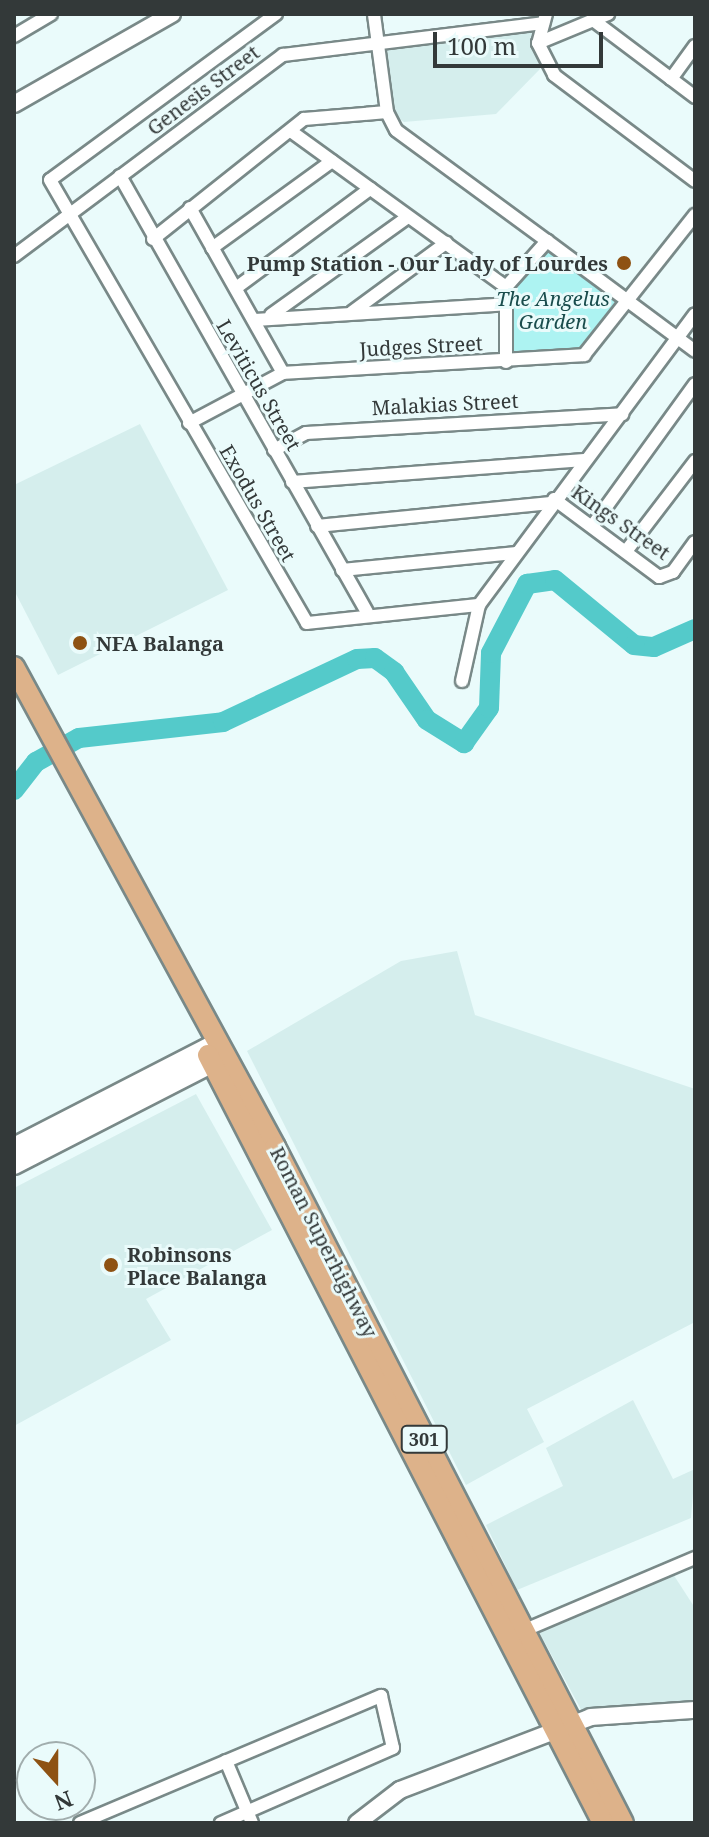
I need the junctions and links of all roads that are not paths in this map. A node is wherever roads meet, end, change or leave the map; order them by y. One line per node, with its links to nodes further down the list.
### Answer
1 (51, 14): 10 (street)
2 (172, 14): 16 (street)
3 (276, 14): 25 (street, Exodus Street)
4 (374, 14): 11 (street)
5 (500, 14): 9 (street)
6 (608, 14): 8 (street)
7 (545, 18): 9 (street, Genesis Street); 12 (street)
8 (593, 20): 12 (street); 14 (street)
9 (503, 28): 11 (street, Genesis Street)
10 (14, 36)
11 (378, 43): 17 (street); 20 (street, Genesis Street)
12 (538, 43): 21 (street)
13 (695, 46): 14 (street)
14 (671, 79): 15 (street)
15 (695, 97)
16 (14, 104)
17 (387, 112): 18 (street); 28 (street)
18 (292, 132): 19 (street); 23 (street)
19 (332, 161): 22 (street); 30 (street)
20 (120, 176): 25 (street, Genesis Street); 27 (street, Leviticus Street)
21 (695, 181)
22 (370, 189): 26 (street); 33 (street)
23 (190, 208): 27 (street); 30 (street)
24 (695, 215): 34 (street, Judges Street)
25 (67, 217): 31 (street, Genesis Street); 47 (street, Exodus Street)
26 (408, 217): 29 (street); 38 (street)
27 (153, 239): 45 (street, Leviticus Street)
28 (547, 241): 32 (street); 34 (street)
29 (446, 243): 32 (street); 36 (street)
30 (212, 248): 33 (street)
31 (14, 256)
32 (506, 287): 35 (street)
33 (236, 288): 39 (street)
34 (625, 299): 40 (street); 42 (street, Judges Street)
35 (506, 304): 36 (street); 42 (street)
36 (352, 312): 38 (street)
37 (695, 314): 40 (street)
38 (270, 317): 39 (street)
39 (255, 320): 43 (street)
40 (678, 337): 41 (street); 46 (street)
41 (695, 351)
42 (506, 362): 43 (street, Judges Street)
43 (283, 373): 45 (street, Judges Street)
44 (695, 384): 53 (street)
45 (242, 396): 47 (street, Judges Street); 48 (street, Leviticus Street)
46 (622, 414): 48 (street, Malakias Street); 49 (street)
47 (189, 423): 60 (street, Exodus Street)
48 (274, 450): 51 (street, Leviticus Street)
49 (584, 460): 51 (street); 52 (street)
50 (695, 461): 56 (street)
51 (292, 482): 54 (street, Leviticus Street)
52 (553, 501): 53 (street, Kings Street); 54 (street); 57 (street)
53 (593, 525): 56 (street, Kings Street)
54 (317, 526): 58 (street, Leviticus Street)
55 (695, 542): 56 (street, Kings Street)
56 (627, 550)
57 (514, 553): 58 (street); 59 (street)
58 (342, 570): 60 (street, Leviticus Street)
59 (479, 605): 60 (street, Exodus Street); 62 (street)
60 (367, 612)
61 (14, 667): 64 (main road, Roman Superhighway / 301)
62 (462, 681)
63 (14, 691): 64 (main road, Roman Superhighway / 301)
64 (48, 745): 65 (main road, Roman Superhighway / 301)
65 (214, 1053): 66 (main road); 67 (main road); 69 (main road, Roman Superhighway / 301); 71 (main road, Roman Superhighway / 301)
66 (14, 1147)
67 (14, 1165)
68 (695, 1558): 69 (street)
69 (523, 1631): 71 (main road, Roman Superhighway / 301)
70 (695, 1710): 71 (street)
71 (564, 1728): 76 (street); 77 (main road, Roman Superhighway / 301); 78 (main road, Roman Superhighway / 301)
72 (226, 1761): 73 (street); 73 (street); 74 (street)
73 (250, 1817): 75 (street)
74 (80, 1823)
75 (221, 1823)
76 (357, 1823)
77 (603, 1823)
78 (623, 1823)

